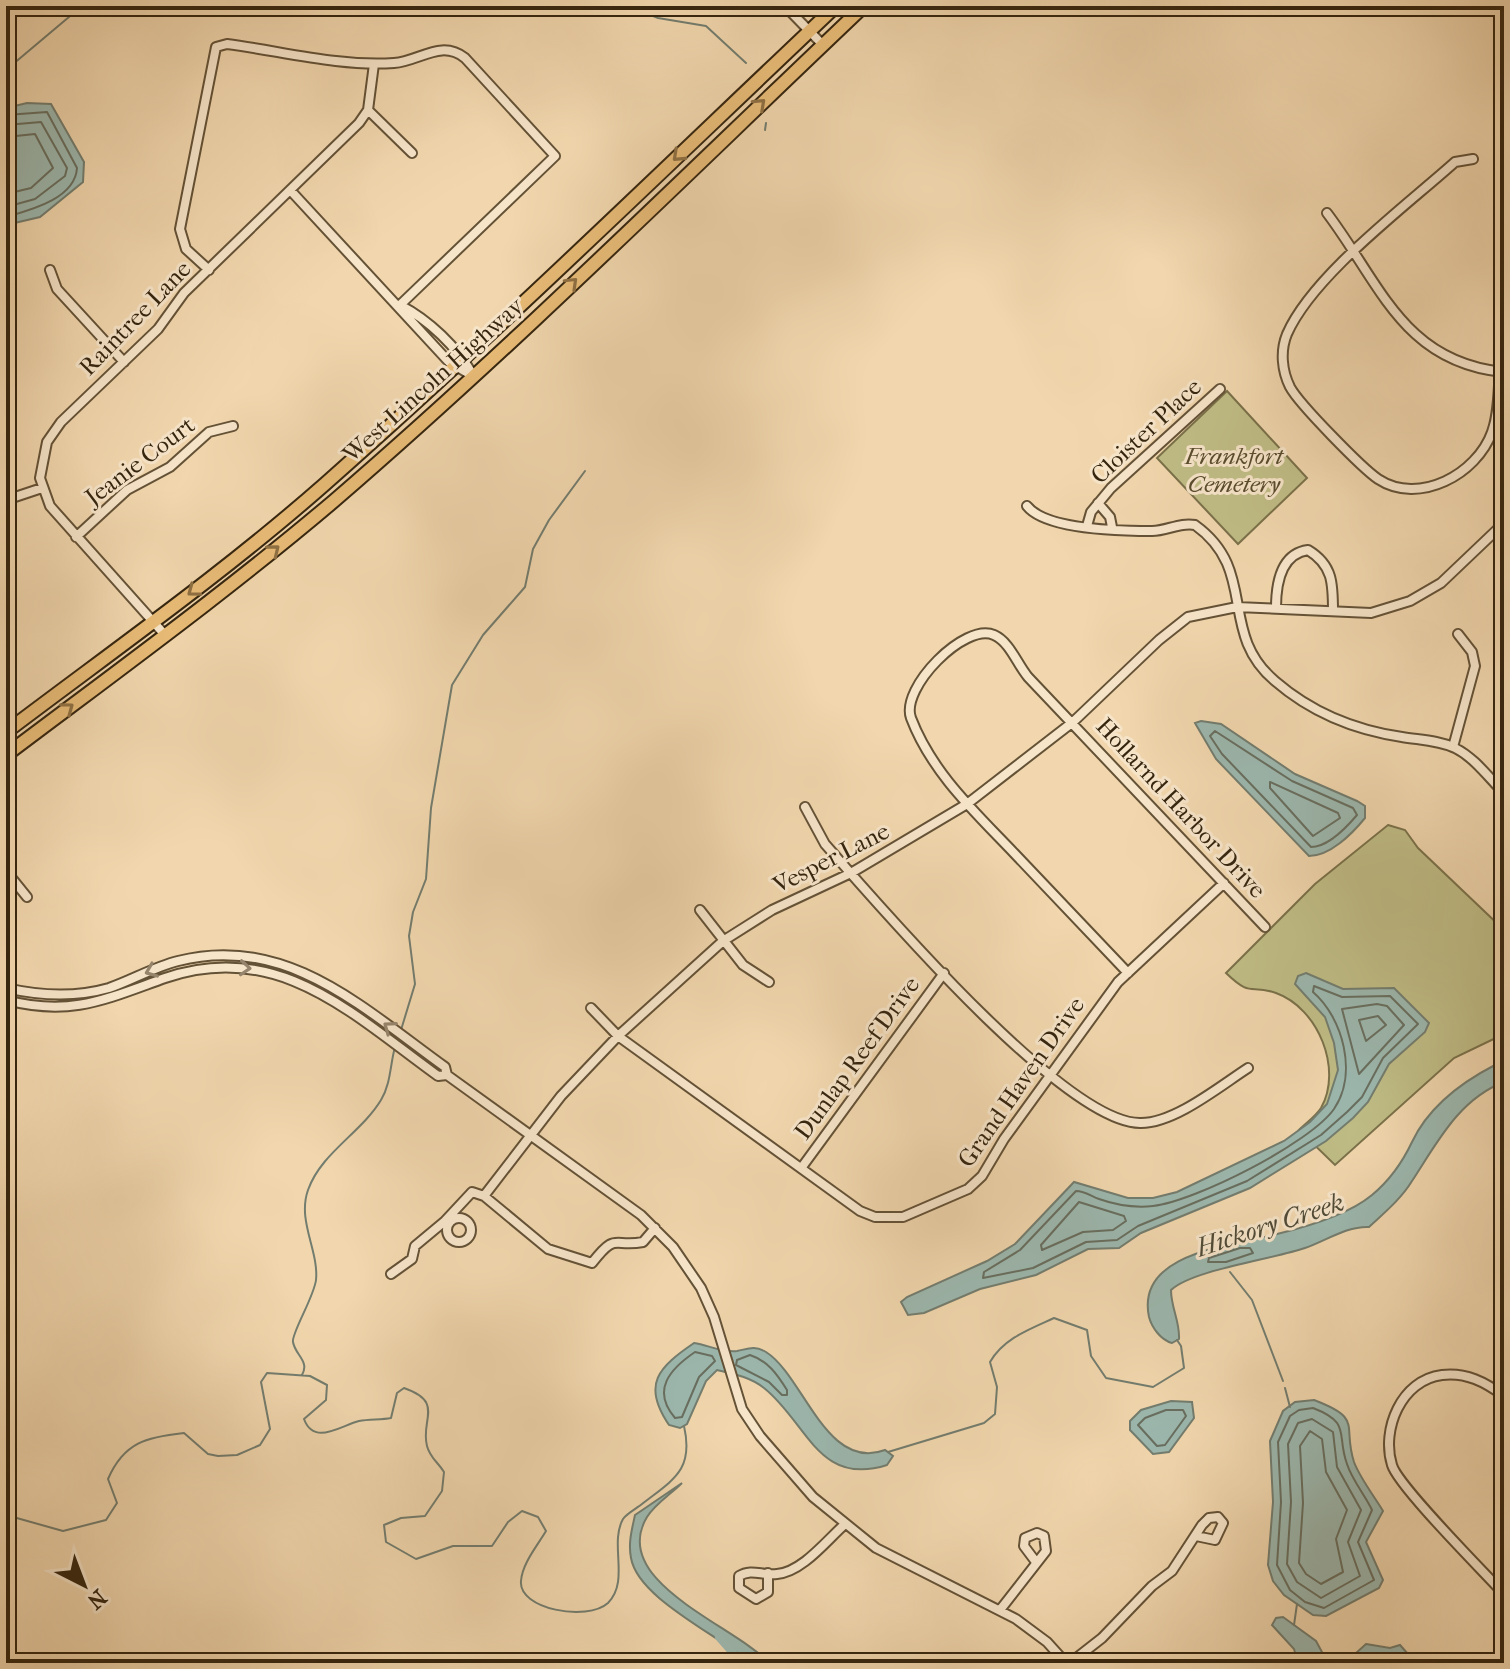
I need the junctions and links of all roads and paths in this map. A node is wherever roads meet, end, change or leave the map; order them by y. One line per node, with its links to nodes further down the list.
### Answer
1 (836, 6): 4 (main road, West Lincoln Highway)
2 (864, 6): 5 (main road, West Lincoln Highway)
3 (786, 8): 4 (street)
4 (810, 31): 5 (street); 17 (main road, West Lincoln Highway, one-way to 17)
5 (823, 45): 19 (main road, West Lincoln Highway, one-way to 5)
6 (374, 64): 7 (street); 14 (street); 15 (street)
7 (368, 110): 8 (street); 10 (street, Raintree Lane)
8 (412, 153)
9 (1473, 159): 12 (street)
10 (291, 191): 14 (street, Raintree Lane); 15 (street)
11 (1327, 213): 12 (street)
12 (1356, 251): 18 (street); 18 (street)
13 (50, 270): 16 (street)
14 (209, 270): 16 (street, Raintree Lane)
15 (400, 305): 17 (street)
16 (124, 362): 22 (street, Raintree Lane)
17 (459, 363): 19 (street); 33 (main road, West Lincoln Highway, one-way to 33)
18 (1502, 372)
19 (473, 376): 35 (main road, West Lincoln Highway, one-way to 19)
20 (1220, 389): 24 (street, Cloister Place)
21 (233, 426): 29 (street, Jeanie Court)
22 (42, 488): 23 (street); 29 (street)
23 (6, 500)
24 (1098, 503): 27 (street, Cloister Place); 28 (street, Cloister Place)
25 (1027, 506): 27 (street)
26 (1504, 523): 32 (street, Vesper Lane)
27 (1087, 526): 28 (street)
28 (1112, 527): 30 (street)
29 (76, 537): 33 (street)
30 (1237, 607): 31 (street, Vesper Lane); 36 (street, Vesper Lane); 38 (street)
31 (1276, 608): 32 (street, Vesper Lane); 32 (street)
32 (1333, 611)
33 (153, 621): 35 (street); 37 (main road, West Lincoln Highway)
34 (1458, 634): 38 (street)
35 (165, 635): 39 (main road, West Lincoln Highway, one-way to 35)
36 (1070, 719): 41 (street, Vesper Lane); 41 (street, Hollarnd Harbor Drive); 45 (street, Hollarnd Harbor Drive)
37 (6, 732)
38 (1453, 747): 40 (street)
39 (6, 755)
40 (1504, 793)
41 (967, 804): 44 (street, Vesper Lane); 51 (street)
42 (805, 807): 44 (street)
43 (6, 871): 46 (street)
44 (851, 873): 49 (street, Vesper Lane); 50 (street)
45 (1224, 883): 48 (street, Hollarnd Harbor Drive); 51 (street, Grand Haven Drive)
46 (27, 897)
47 (700, 910): 49 (street)
48 (1265, 927)
49 (723, 941): 52 (street); 56 (street, Vesper Lane)
50 (944, 973): 58 (street); 61 (street, Dunlap Reef Drive)
51 (1128, 973): 58 (street, Grand Haven Drive)
52 (769, 982)
53 (6, 988): 59 (street, one-way to 53)
54 (6, 1000): 59 (street, one-way to 59)
55 (591, 1008): 56 (street, Grand Haven Drive)
56 (618, 1036): 60 (street, Vesper Lane); 61 (street, Grand Haven Drive)
57 (1248, 1068): 58 (street)
58 (1046, 1072): 61 (street, Grand Haven Drive)
59 (447, 1075): 60 (street)
60 (532, 1136): 62 (street, Vesper Lane); 63 (street)
61 (802, 1167)
62 (484, 1196): 63 (street); 64 (street)
63 (655, 1228): 66 (street)
64 (391, 1274)
65 (1504, 1396): 70 (street)
66 (844, 1525): 69 (street); 71 (street)
67 (1196, 1536): 72 (street)
68 (1036, 1562): 71 (street)
69 (768, 1573)
70 (1504, 1594)
71 (1000, 1610): 72 (street)
72 (1068, 1663)

